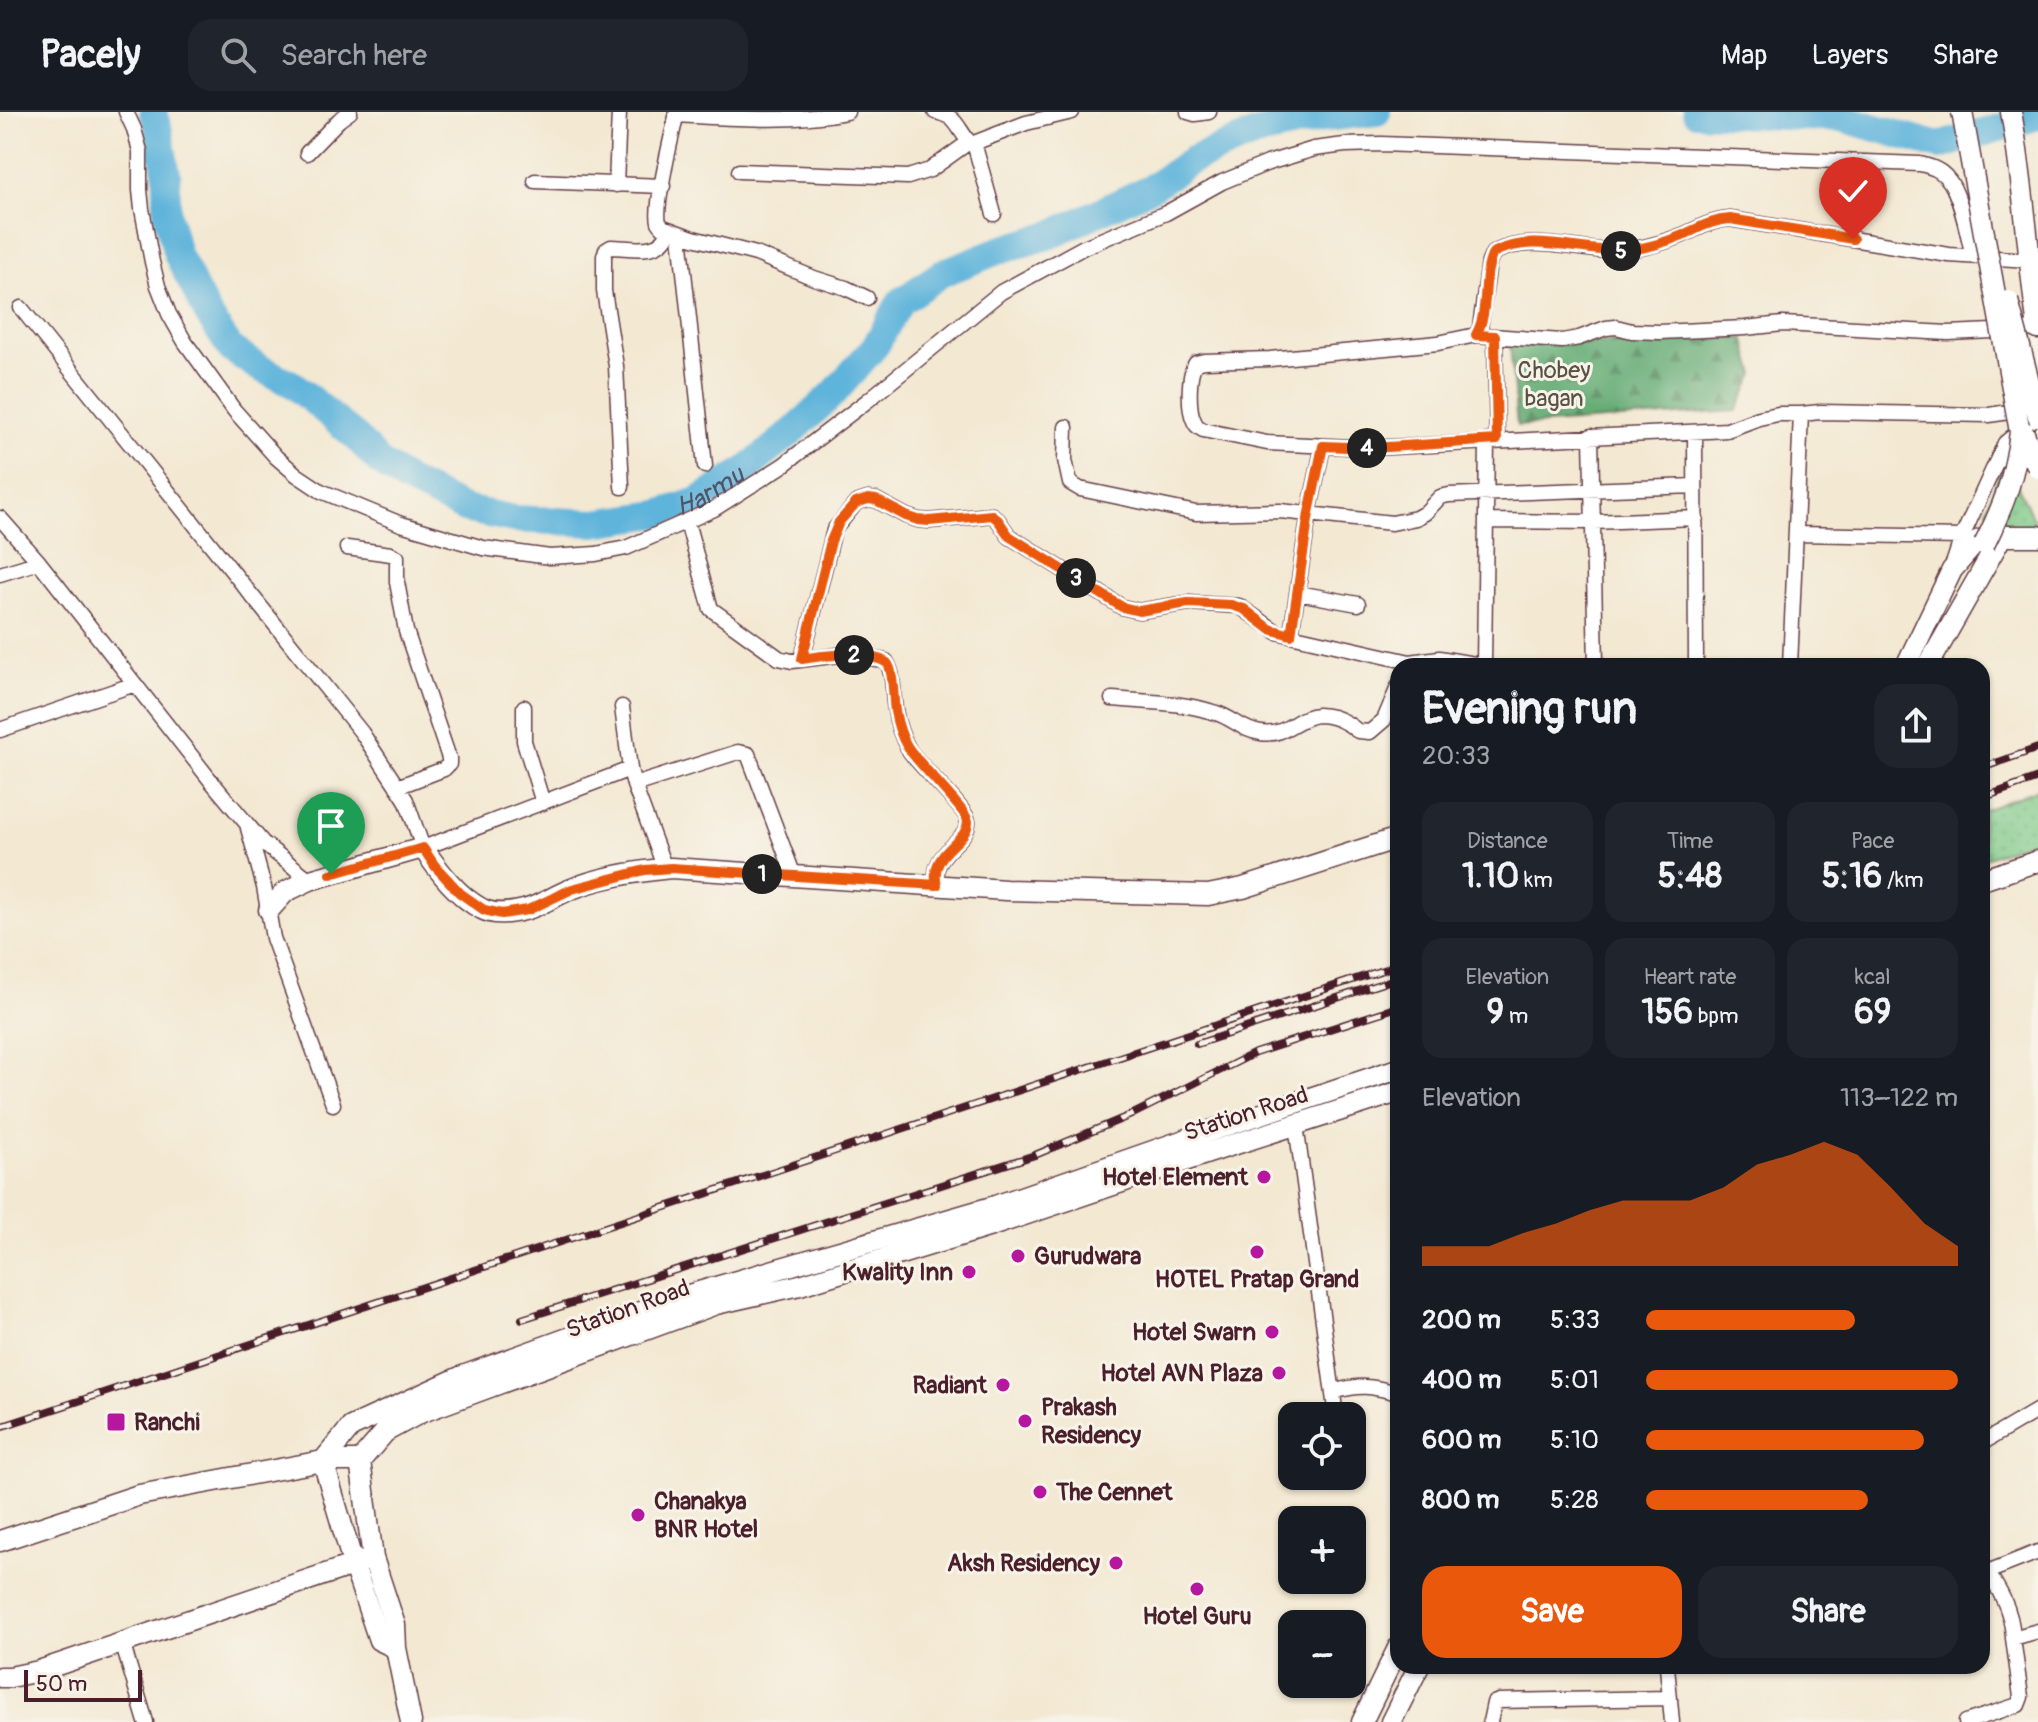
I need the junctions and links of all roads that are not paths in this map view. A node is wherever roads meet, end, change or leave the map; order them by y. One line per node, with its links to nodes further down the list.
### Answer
1 (126, 112): 47 (street)
2 (350, 112): 15 (street)
3 (619, 112): 18 (street)
4 (847, 112): 13 (street)
5 (935, 112): 14 (street)
6 (1072, 112): 14 (street)
7 (1188, 112): 8 (street)
8 (1209, 112)
9 (1963, 112): 38 (street, bridge); 52 (street, bridge)
10 (1975, 112): 31 (street, bridge)
11 (2011, 112): 23 (street)
12 (676, 113): 13 (street); 19 (street)
13 (793, 115)
14 (971, 142): 16 (street); 20 (street)
15 (307, 153)
16 (739, 171)
17 (535, 181): 18 (street)
18 (616, 185): 19 (street)
19 (663, 186): 21 (street)
20 (994, 214)
21 (674, 233): 24 (street); 37 (street); 40 (street)
22 (1973, 256): 23 (street); 27 (street); 47 (street)
23 (2033, 259): 26 (street)
24 (867, 298)
25 (21, 308): 77 (street)
26 (2038, 329): 28 (street)
27 (1476, 335): 28 (street); 36 (street)
28 (1495, 336): 35 (street)
29 (2038, 407): 30 (street)
30 (1801, 414): 33 (street); 49 (street)
31 (2038, 415): 51 (street)
32 (1066, 427): 43 (street)
33 (1695, 433): 34 (street); 39 (street)
34 (1591, 436): 35 (street); 41 (street)
35 (1492, 441): 36 (street); 42 (street)
36 (1323, 446): 43 (street)
37 (705, 466)
38 (2038, 468)
39 (1695, 486): 41 (street); 45 (street)
40 (622, 487)
41 (1592, 491): 42 (street); 48 (street)
42 (1486, 493): 43 (street); 46 (street)
43 (1309, 513): 57 (street)
44 (0, 518): 54 (street)
45 (1696, 518): 48 (street); 62 (street)
46 (1486, 521): 48 (street); 60 (street)
47 (687, 522): 67 (street)
48 (1593, 522): 61 (street)
49 (1796, 534): 51 (street); 63 (street)
50 (2038, 536): 55 (street)
51 (1962, 537): 55 (street)
52 (1991, 544): 65 (street); 66 (street)
53 (347, 548): 77 (street)
54 (39, 562): 56 (street); 69 (street)
55 (1952, 570): 64 (street)
56 (0, 574)
57 (1298, 593): 58 (street); 59 (street)
58 (1358, 604)
59 (1291, 635): 67 (street); 68 (street)
60 (1485, 658)
61 (1596, 658)
62 (1696, 658)
63 (1790, 658)
64 (1910, 658)
65 (1918, 658)
66 (1932, 658)
67 (802, 659): 87 (street)
68 (1390, 659)
69 (135, 684): 74 (street); 79 (street)
70 (1112, 699): 71 (street)
71 (1390, 706)
72 (524, 707): 78 (street)
73 (622, 707): 75 (street)
74 (0, 730)
75 (630, 769): 76 (street); 78 (street)
76 (634, 785): 83 (street); 84 (street)
77 (397, 787): 81 (street)
78 (543, 803): 81 (street)
79 (247, 824): 86 (street); 88 (street)
80 (1390, 841): 87 (street)
81 (423, 848): 83 (street); 86 (street)
82 (2038, 861): 85 (street)
83 (665, 869): 84 (street)
84 (794, 876): 87 (street)
85 (1990, 877)
86 (310, 880): 88 (street)
87 (937, 885)
88 (269, 910): 91 (street)
89 (1390, 1072): 98 (street)
90 (1390, 1095): 92 (street, Station Road)
91 (333, 1104)
92 (1296, 1125): 94 (street); 99 (street, Station Road)
93 (1390, 1391): 94 (street)
94 (1333, 1392): 95 (street)
95 (1334, 1402)
96 (2038, 1410): 97 (street)
97 (1990, 1438)
98 (323, 1461): 99 (street); 100 (street); 102 (street)
99 (360, 1461): 102 (street)
100 (0, 1541)
101 (2038, 1552): 103 (street)
102 (363, 1560): 107 (street); 116 (street)
103 (1990, 1570)
104 (1990, 1581): 106 (street)
105 (2038, 1631): 106 (street)
106 (2013, 1638): 122 (street)
107 (122, 1642): 113 (street); 115 (street)
108 (1390, 1665): 117 (street)
109 (1390, 1674): 117 (street)
110 (1406, 1674): 118 (street)
111 (1415, 1674): 119 (street)
112 (1668, 1674): 114 (street)
113 (0, 1677)
114 (1670, 1698): 120 (street); 121 (street)
115 (146, 1722)
116 (411, 1722)
117 (1364, 1722)
118 (1382, 1722)
119 (1391, 1722)
120 (1490, 1722)
121 (1672, 1722)
122 (1966, 1722)

